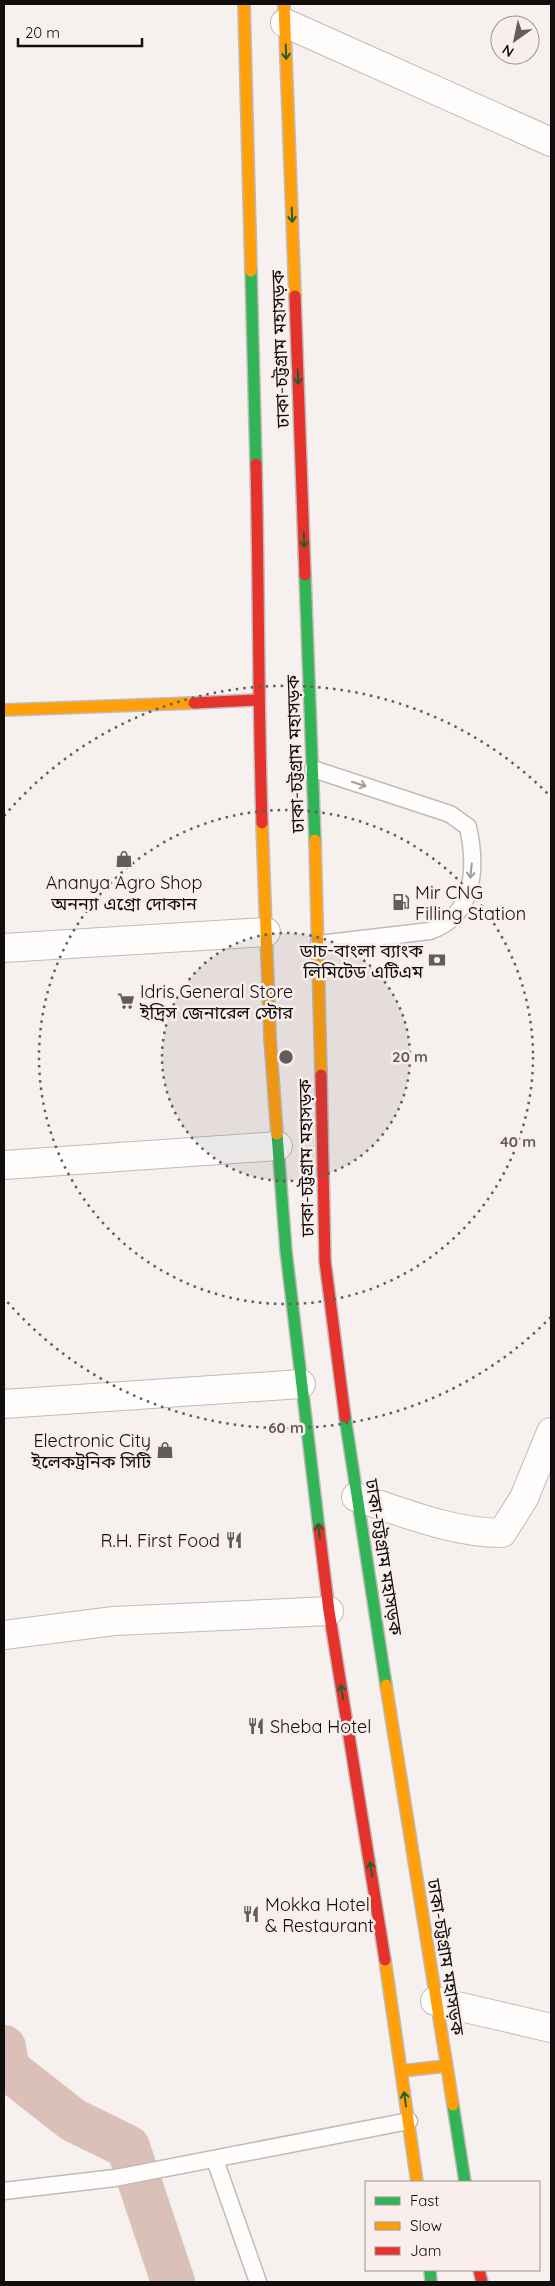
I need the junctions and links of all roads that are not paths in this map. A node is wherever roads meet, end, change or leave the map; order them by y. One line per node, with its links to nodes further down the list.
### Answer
1 (244, 4): 4 (main road, ঢাকা-চট্টগ্রাম মহাসড়ক)
2 (284, 13): 3 (street); 6 (main road, ঢাকা-চট্টগ্রাম মহাসড়ক, one-way to 6)
3 (551, 142)
4 (258, 700): 5 (main road); 7 (main road, ঢাকা-চট্টগ্রাম মহাসড়ক)
5 (4, 710)
6 (312, 769): 8 (main road, ঢাকা-চট্টগ্রাম মহাসড়ক); 8 (lane, one-way to 8)
7 (266, 932): 9 (street); 10 (main road, ঢাকা-চট্টগ্রাম মহাসড়ক)
8 (320, 944): 15 (main road, ঢাকা-চট্টগ্রাম মহাসড়ক)
9 (4, 948)
10 (278, 1146): 11 (street); 12 (main road, ঢাকা-চট্টগ্রাম মহাসড়ক)
11 (4, 1165)
12 (301, 1384): 13 (street); 16 (main road, ঢাকা-চট্টগ্রাম মহাসড়ক, one-way to 12)
13 (4, 1404)
14 (551, 1432): 15 (street)
15 (356, 1497): 18 (main road, ঢাকা-চট্টগ্রাম মহাসড়ক)
16 (329, 1611): 17 (street); 21 (main road, ঢাকা-চট্টগ্রাম মহাসড়ক, one-way to 16)
17 (4, 1635)
18 (435, 2002): 19 (street); 20 (main road, ঢাকা-চট্টগ্রাম মহাসড়ক)
19 (551, 2028)
20 (446, 2066): 21 (main road); 25 (main road, ঢাকা-চট্টগ্রাম মহাসড়ক)
21 (401, 2071): 22 (main road, ঢাকা-চট্টগ্রাম মহাসড়ক, one-way to 21)
22 (408, 2121): 23 (lane); 24 (main road, ঢাকা-চট্টগ্রাম মহাসড়ক)
23 (215, 2160): 26 (lane); 27 (lane)
24 (417, 2181)
25 (465, 2181)
26 (4, 2191)
27 (258, 2282)

